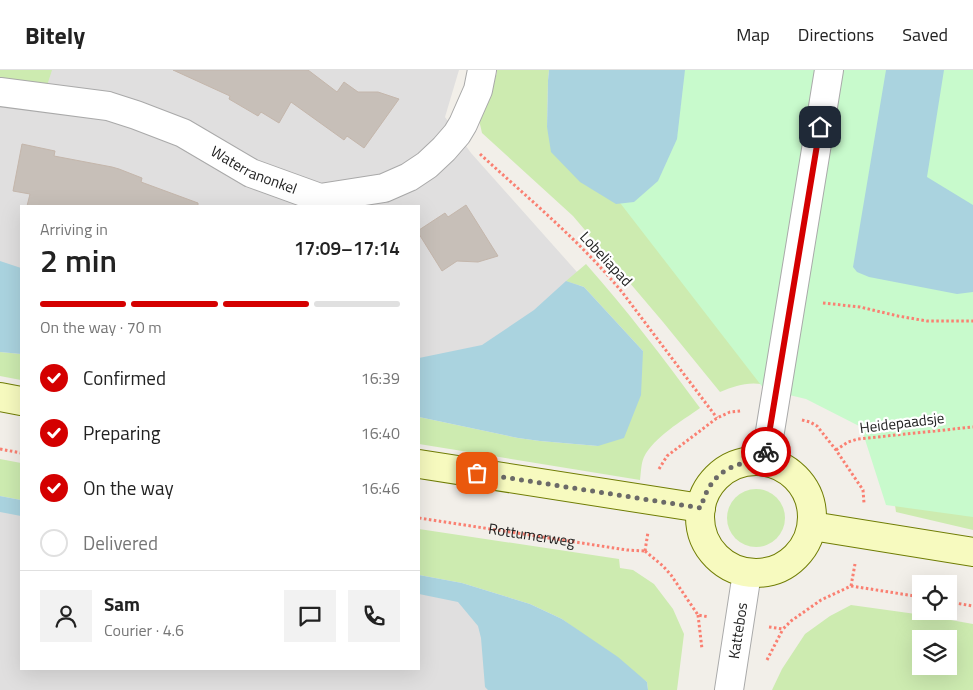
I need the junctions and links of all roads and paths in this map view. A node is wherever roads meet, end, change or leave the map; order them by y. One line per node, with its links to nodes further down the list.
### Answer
1 (482, 70): 4 (street, Waterranonkel)
2 (829, 70): 5 (street)
3 (0, 92): 4 (street, Waterranonkel)
4 (457, 134): 10 (path, Lobeliapad)
5 (792, 299): 6 (path); 16 (street)
6 (973, 322)
7 (0, 398): 8 (main road)
8 (20, 401)
9 (744, 411): 10 (path)
10 (717, 418): 18 (path)
11 (802, 420): 14 (path)
12 (973, 427): 14 (path, Heidepaadsje)
13 (0, 450): 15 (path)
14 (836, 450): 19 (path)
15 (20, 453)
16 (765, 462): 20 (main road); 23 (main road)
17 (420, 464): 20 (main road)
18 (658, 476)
19 (864, 506)
20 (701, 508): 27 (main road)
21 (420, 518): 24 (path, Rottumerweg)
22 (649, 526): 24 (path)
23 (812, 526): 25 (main road); 27 (main road)
24 (645, 551): 32 (path)
25 (973, 552)
26 (855, 561): 28 (path)
27 (747, 572): 34 (street, Kattebos)
28 (851, 586): 29 (path); 33 (path)
29 (912, 596)
30 (957, 603): 31 (path)
31 (973, 606)
32 (714, 618)
33 (764, 626)
34 (729, 690)

